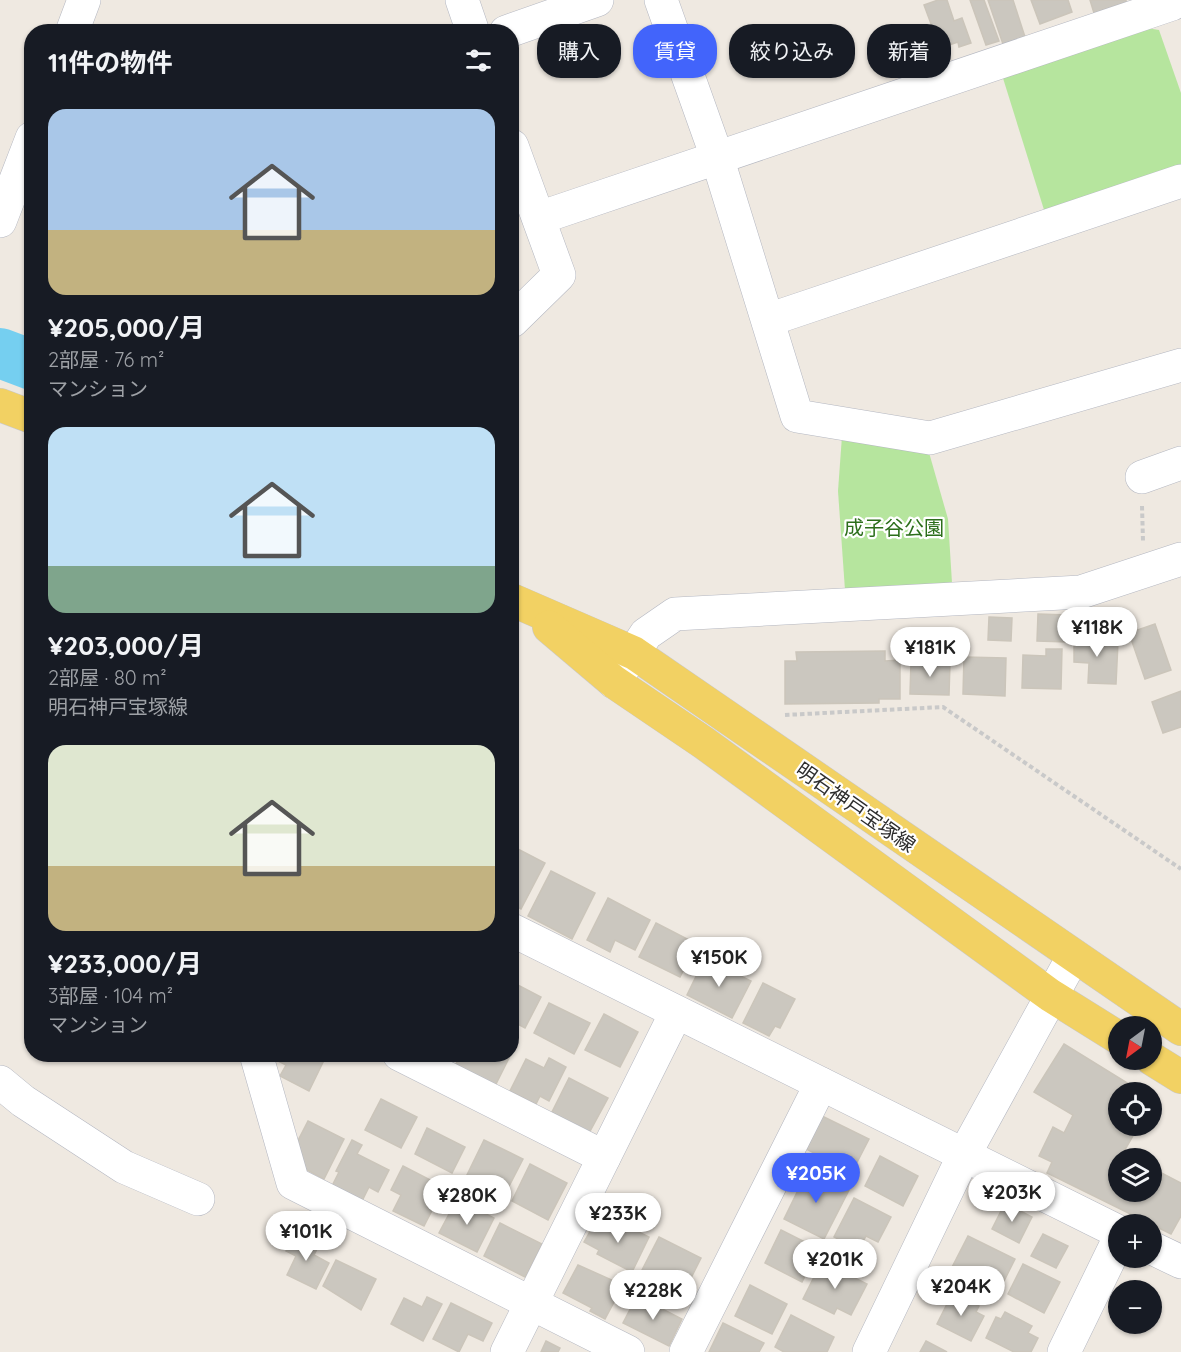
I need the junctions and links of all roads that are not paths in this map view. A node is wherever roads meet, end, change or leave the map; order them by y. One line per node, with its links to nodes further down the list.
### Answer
1 (84, 0): 6 (street)
2 (462, 0): 7 (street)
3 (597, 0): 8 (street)
4 (661, 0): 9 (street)
5 (1174, 12): 9 (street)
6 (75, 24)
7 (470, 24)
8 (519, 27)
9 (717, 157): 13 (street); 16 (street)
10 (24, 159): 14 (street)
11 (519, 175): 13 (street)
12 (1181, 181): 16 (street)
13 (539, 218): 15 (street)
14 (0, 221)
15 (519, 314)
16 (768, 320): 17 (street)
17 (1181, 365)
18 (0, 405): 19 (main road)
19 (24, 414)
20 (1181, 463): 21 (street)
21 (1142, 477)
22 (1181, 559): 25 (street)
23 (519, 603): 25 (main road, 明石神戸宝塚線)
24 (519, 604): 26 (main road, 明石神戸宝塚線)
25 (634, 653): 26 (street); 28 (main road, 明石神戸宝塚線)
26 (614, 682): 29 (main road, 明石神戸宝塚線)
27 (519, 934): 30 (street)
28 (1072, 957): 29 (street); 31 (main road, 明石神戸宝塚線)
29 (1050, 995): 32 (main road, 明石神戸宝塚線); 39 (street)
30 (676, 1012): 38 (street); 40 (street)
31 (1181, 1029)
32 (1108, 1031)
33 (258, 1062): 46 (street)
34 (415, 1062): 40 (street)
35 (1162, 1065): 36 (main road)
36 (1181, 1077)
37 (0, 1082): 41 (street)
38 (821, 1084): 39 (street); 49 (street)
39 (964, 1155): 42 (street); 50 (street)
40 (604, 1157): 46 (street)
41 (198, 1198)
42 (1108, 1227)
43 (1162, 1253): 45 (street)
44 (1108, 1262): 51 (street)
45 (1181, 1262)
46 (531, 1304): 47 (street); 48 (street)
47 (507, 1352)
48 (628, 1352)
49 (686, 1352)
50 (868, 1352)
51 (1064, 1352)

